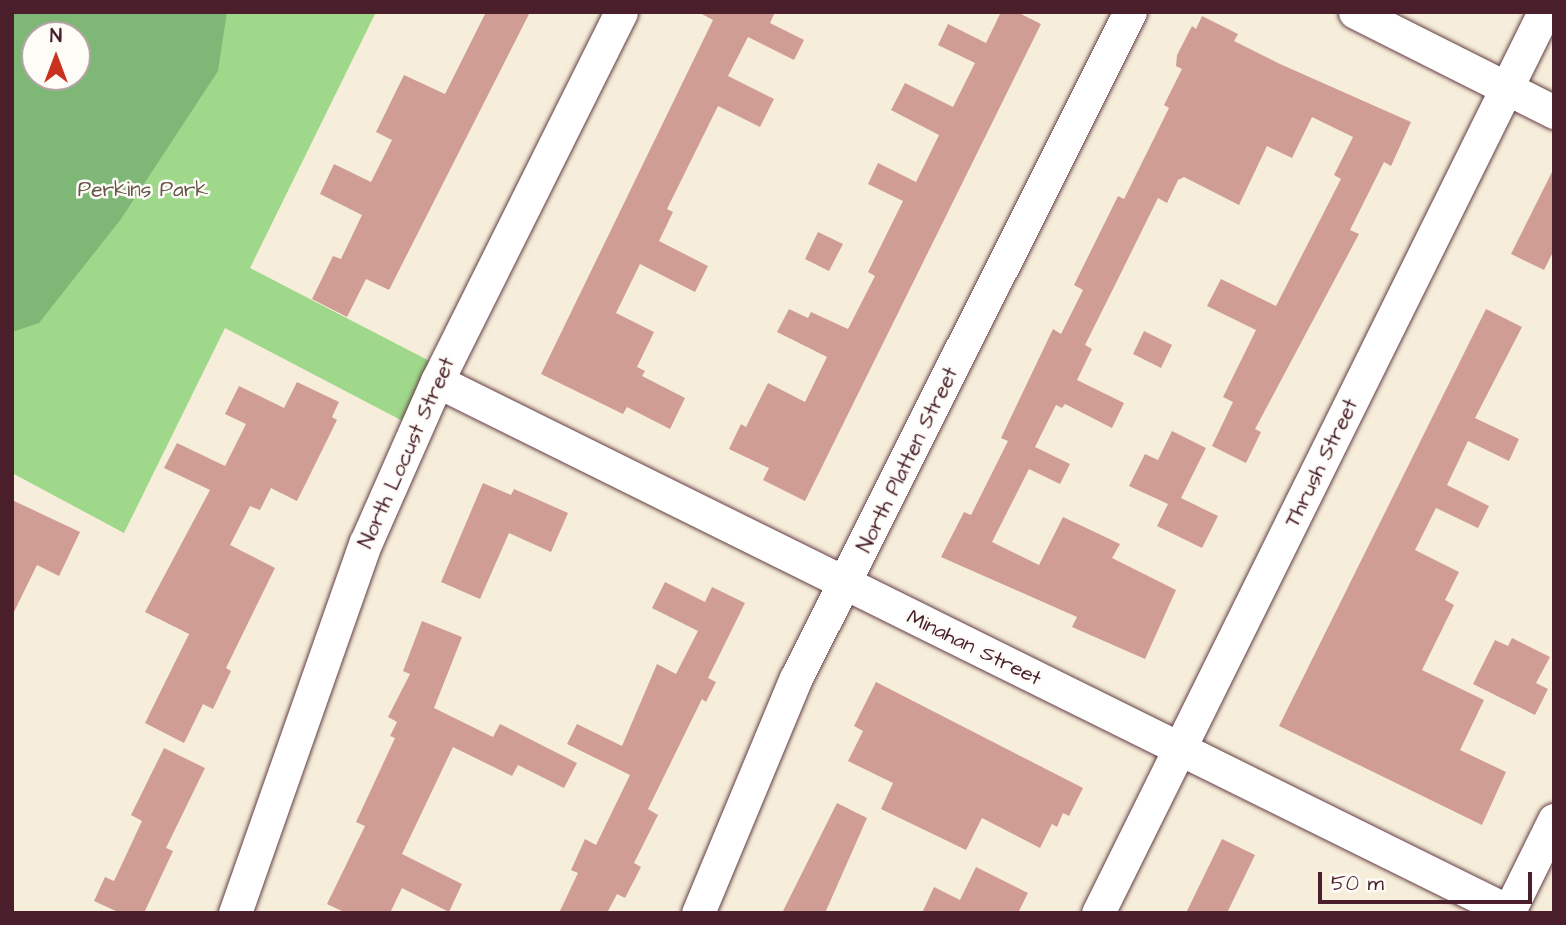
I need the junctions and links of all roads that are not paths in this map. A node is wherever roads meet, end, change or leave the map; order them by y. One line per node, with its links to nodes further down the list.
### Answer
1 (621, 12): 7 (street, North Locust Street)
2 (1130, 12): 8 (street, North Platten Street)
3 (1354, 12): 5 (street)
4 (1544, 12): 5 (street, Thrush Street)
5 (1506, 88): 6 (street); 9 (street, Thrush Street)
6 (1554, 112)
7 (437, 381): 8 (street, Minahan Street); 12 (street, North Locust Street)
8 (845, 586): 9 (street, Minahan Street); 13 (street, North Platten Street)
9 (1180, 750): 11 (street, Minahan Street); 14 (street, Thrush Street)
10 (1554, 820): 11 (street)
11 (1509, 912)
12 (235, 913)
13 (698, 913)
14 (1098, 913)

